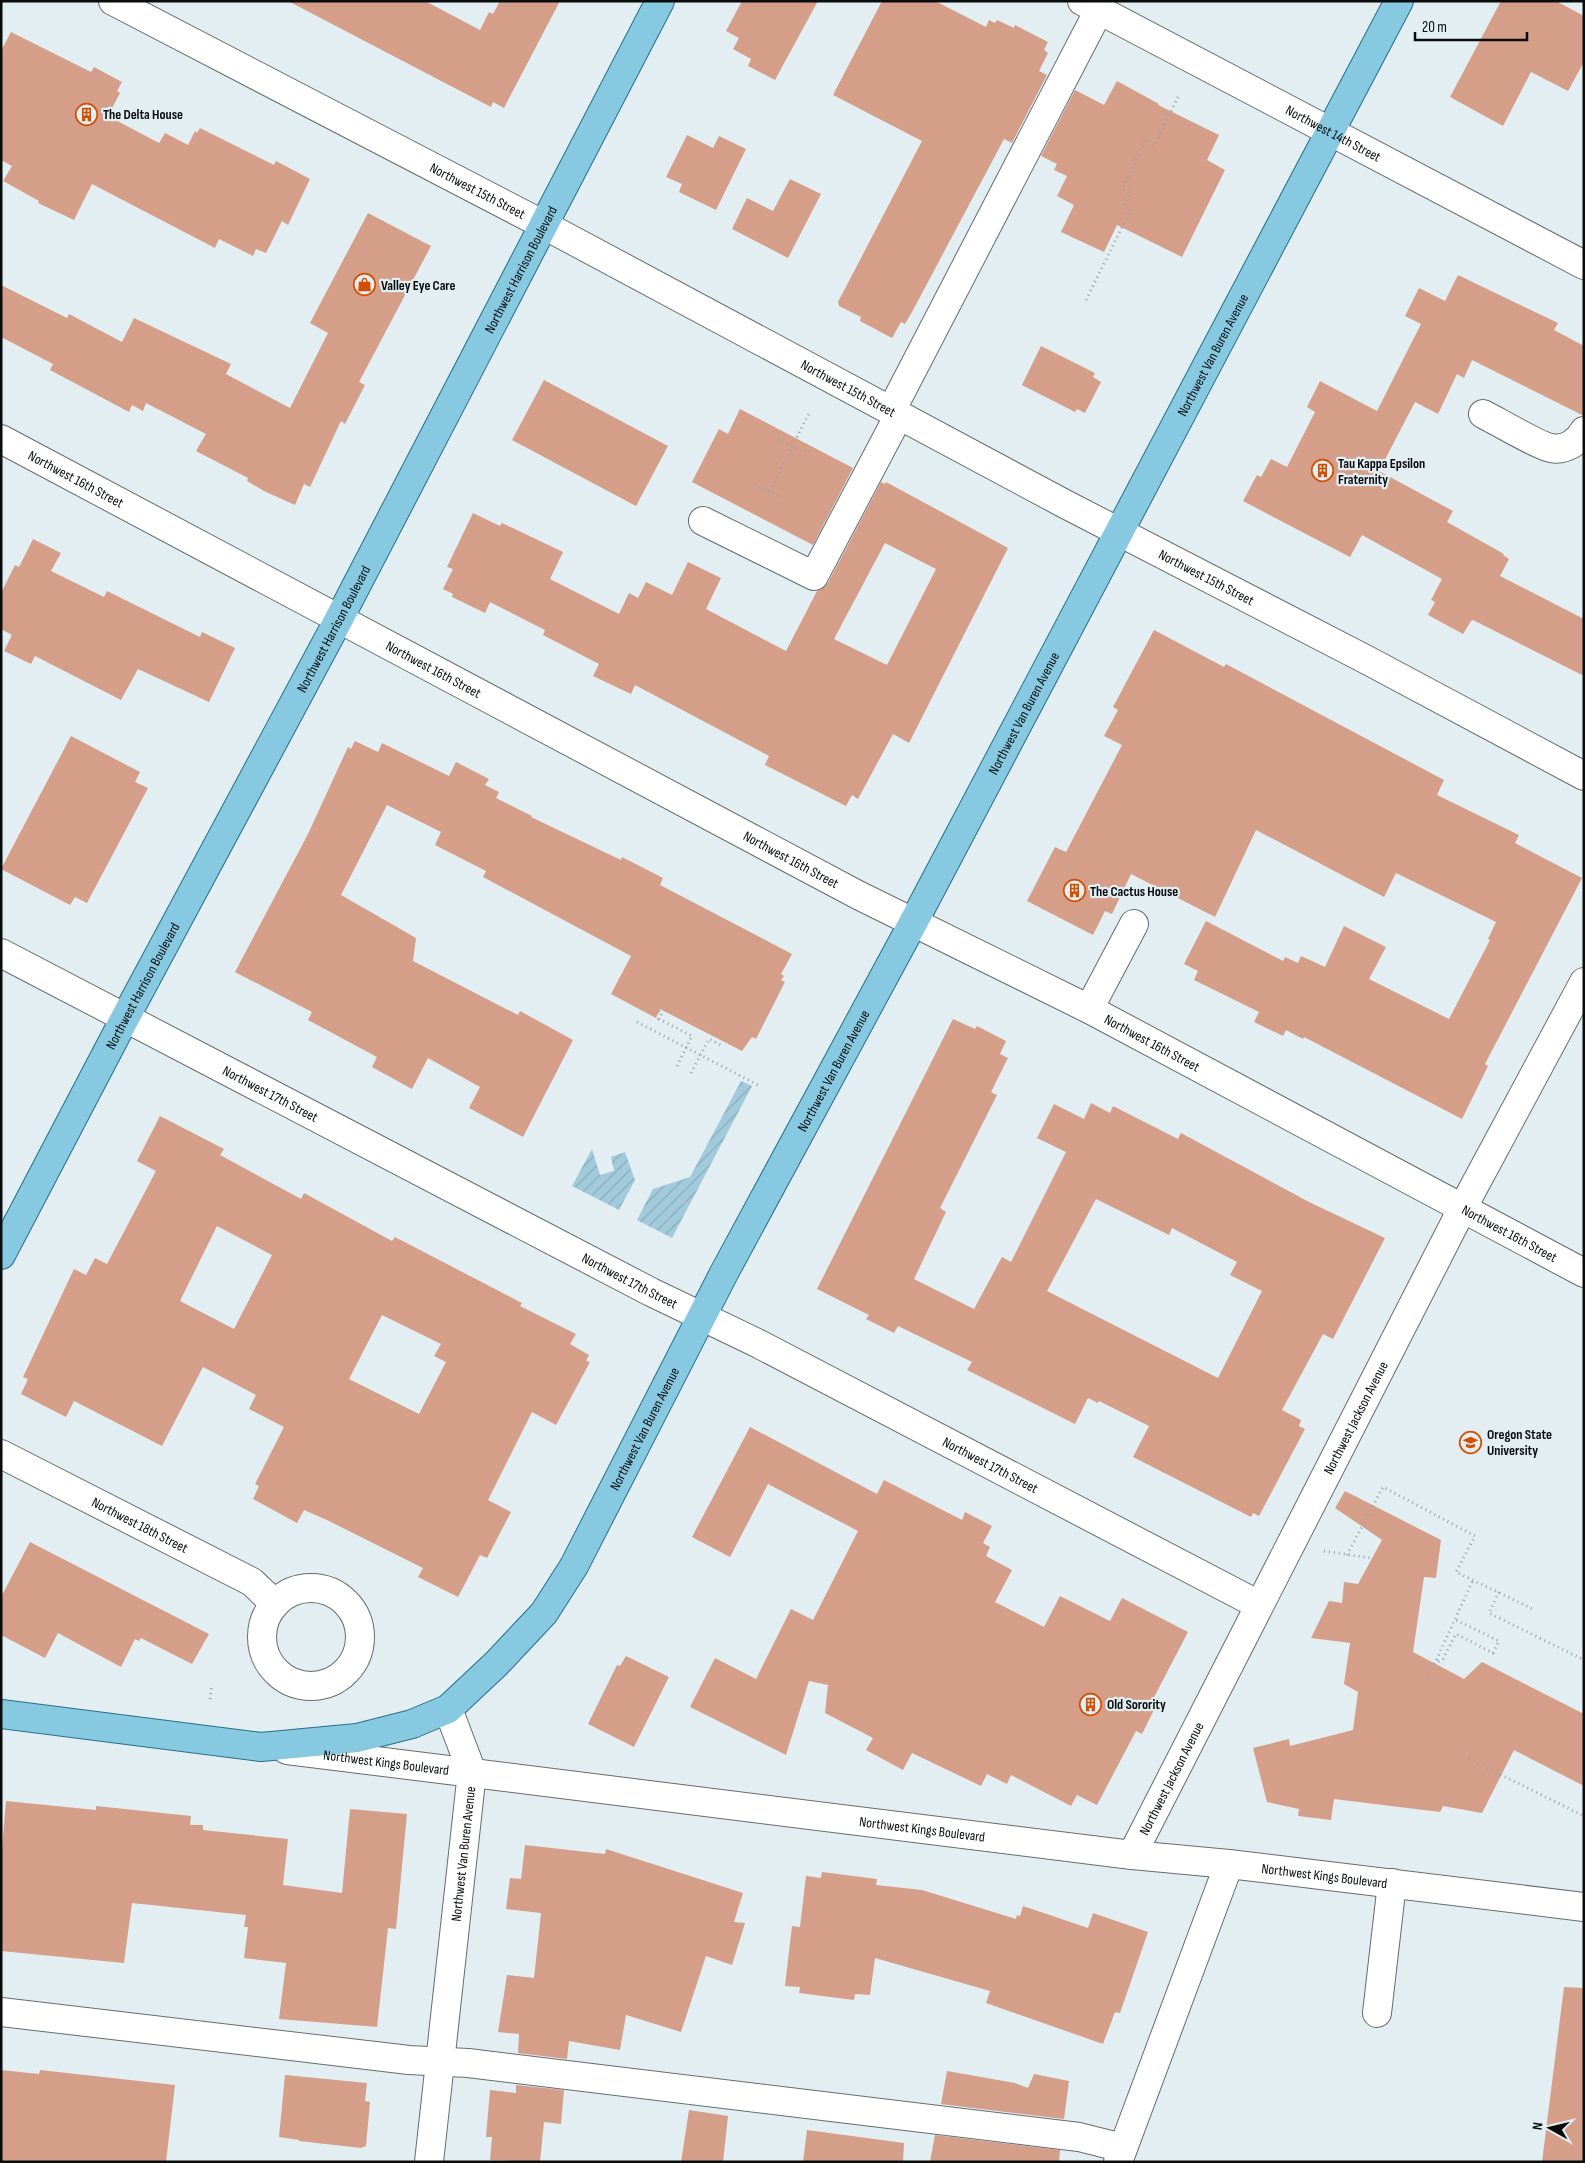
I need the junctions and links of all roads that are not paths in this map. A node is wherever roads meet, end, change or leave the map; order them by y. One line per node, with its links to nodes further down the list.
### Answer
1 (113, 1): 6 (street, Northwest 15th Street)
2 (660, 1): 6 (main road, Northwest Harrison Boulevard)
3 (1399, 1): 5 (main road, Northwest Van Buren Avenue)
4 (1090, 6): 5 (street, Northwest 14th Street); 8 (street)
5 (1330, 134): 7 (street, Northwest 14th Street); 13 (main road, Northwest Van Buren Avenue)
6 (544, 225): 8 (street, Northwest 15th Street); 14 (main road, Northwest Harrison Boulevard)
7 (1584, 265)
8 (895, 413): 12 (street); 13 (street, Northwest 15th Street)
9 (1483, 414): 10 (street)
10 (1584, 431)
11 (1, 439): 14 (street, Northwest 16th Street)
12 (703, 522)
13 (1118, 533): 15 (street, Northwest 15th Street); 16 (main road, Northwest Van Buren Avenue)
14 (340, 619): 16 (street, Northwest 16th Street); 21 (main road, Northwest Harrison Boulevard)
15 (1584, 776)
16 (913, 923): 20 (street, Northwest 16th Street); 25 (main road, Northwest Van Buren Avenue)
17 (1134, 924): 20 (street)
18 (1, 953): 21 (street, Northwest 17th Street)
19 (1584, 982): 22 (street, Northwest Jackson Avenue)
20 (1089, 1009): 22 (street, Northwest 16th Street)
21 (125, 1018): 23 (main road, Northwest Harrison Boulevard); 25 (street, Northwest 17th Street)
22 (1462, 1209): 24 (street, Northwest 16th Street); 28 (street, Northwest Jackson Avenue)
23 (1, 1255)
24 (1584, 1273)
25 (701, 1316): 28 (street, Northwest 17th Street); 29 (main road, Northwest Van Buren Avenue)
26 (1, 1454): 27 (street, Northwest 18th Street)
27 (274, 1604)
28 (1260, 1605): 33 (street, Northwest Jackson Avenue)
29 (448, 1709): 31 (main road, Northwest Kings Boulevard); 32 (street, Northwest Van Buren Avenue)
30 (1, 1714): 31 (main road, Northwest Kings Boulevard)
31 (261, 1747): 32 (street, Northwest Kings Boulevard)
32 (472, 1772): 33 (street, Northwest Kings Boulevard); 39 (street, Northwest Van Buren Avenue)
33 (1132, 1855): 34 (street, Northwest Kings Boulevard)
34 (1229, 1864): 35 (street, Northwest Kings Boulevard); 40 (street)
35 (1392, 1883): 36 (street, Northwest Kings Boulevard); 38 (street)
36 (1584, 1907)
37 (1, 2012): 39 (street)
38 (1377, 2013)
39 (440, 2061): 40 (street); 41 (street, Northwest Van Buren Avenue)
40 (1120, 2155)
41 (429, 2162)

